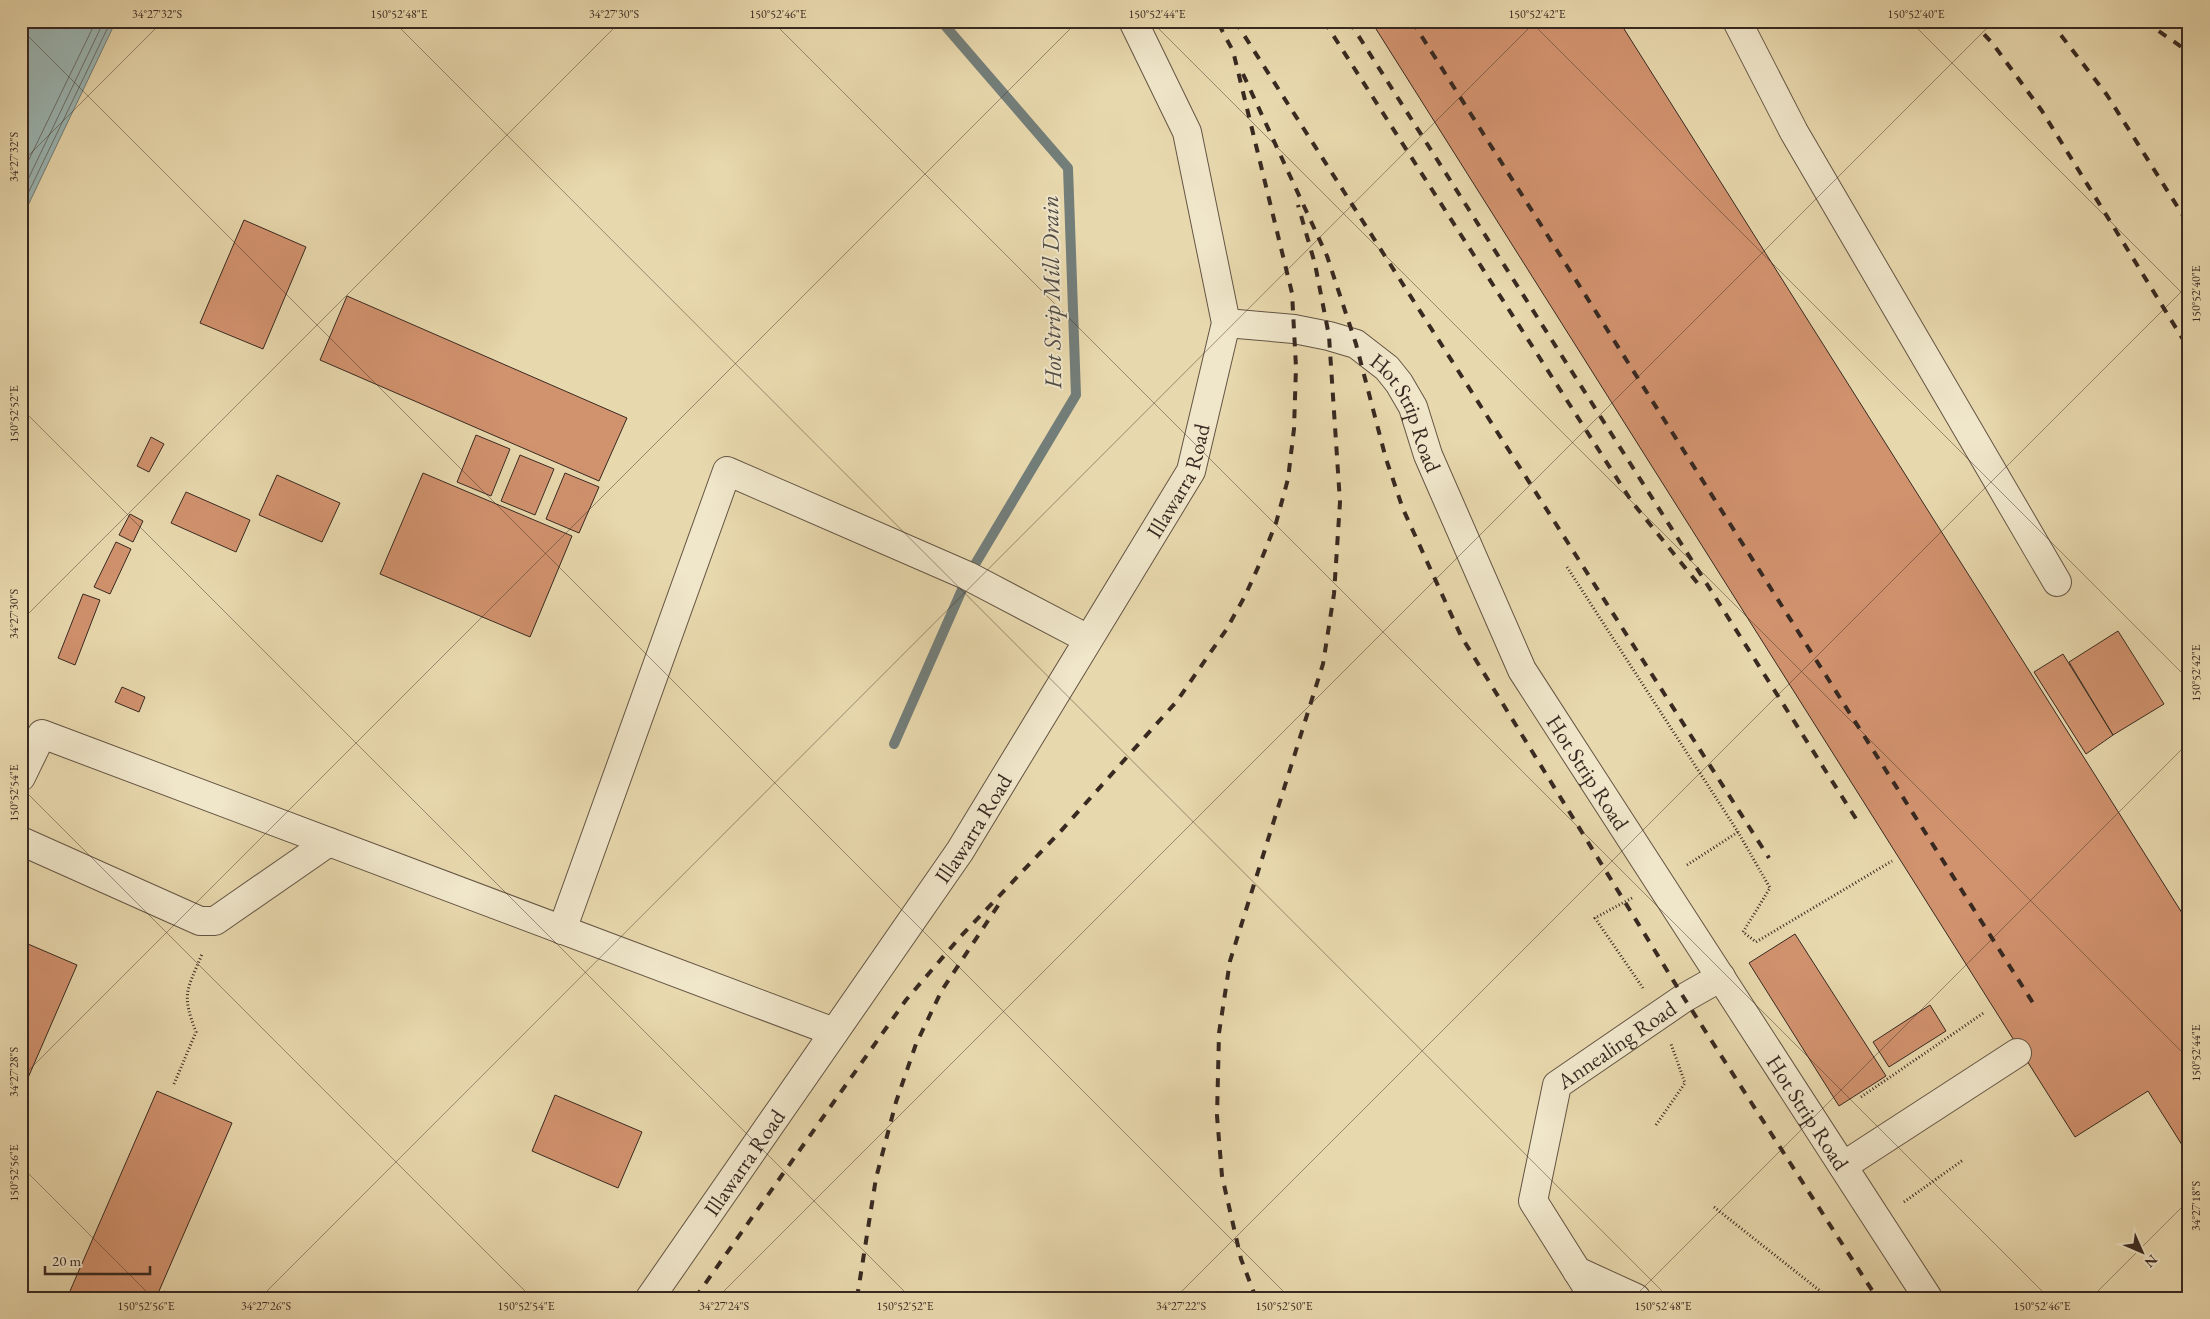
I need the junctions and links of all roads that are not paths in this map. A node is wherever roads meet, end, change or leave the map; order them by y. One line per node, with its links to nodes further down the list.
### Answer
1 (1133, 21): 3 (street)
2 (1737, 21): 4 (street)
3 (1226, 323): 5 (street, Illawarra Road); 10 (street, Hot Strip Road)
4 (2057, 582)
5 (1088, 639): 9 (street); 11 (street, Illawarra Road)
6 (21, 777): 8 (street)
7 (21, 841): 8 (street)
8 (330, 842): 9 (street)
9 (562, 930): 11 (street)
10 (1721, 977): 13 (street, Hot Strip Road); 14 (street, Annealing Road)
11 (834, 1032): 15 (street, Illawarra Road)
12 (2017, 1053): 13 (street)
13 (1843, 1166): 18 (street, Hot Strip Road)
14 (1578, 1271): 16 (street, Annealing Road); 17 (street)
15 (650, 1298)
16 (1594, 1298)
17 (1636, 1298)
18 (1928, 1298)

